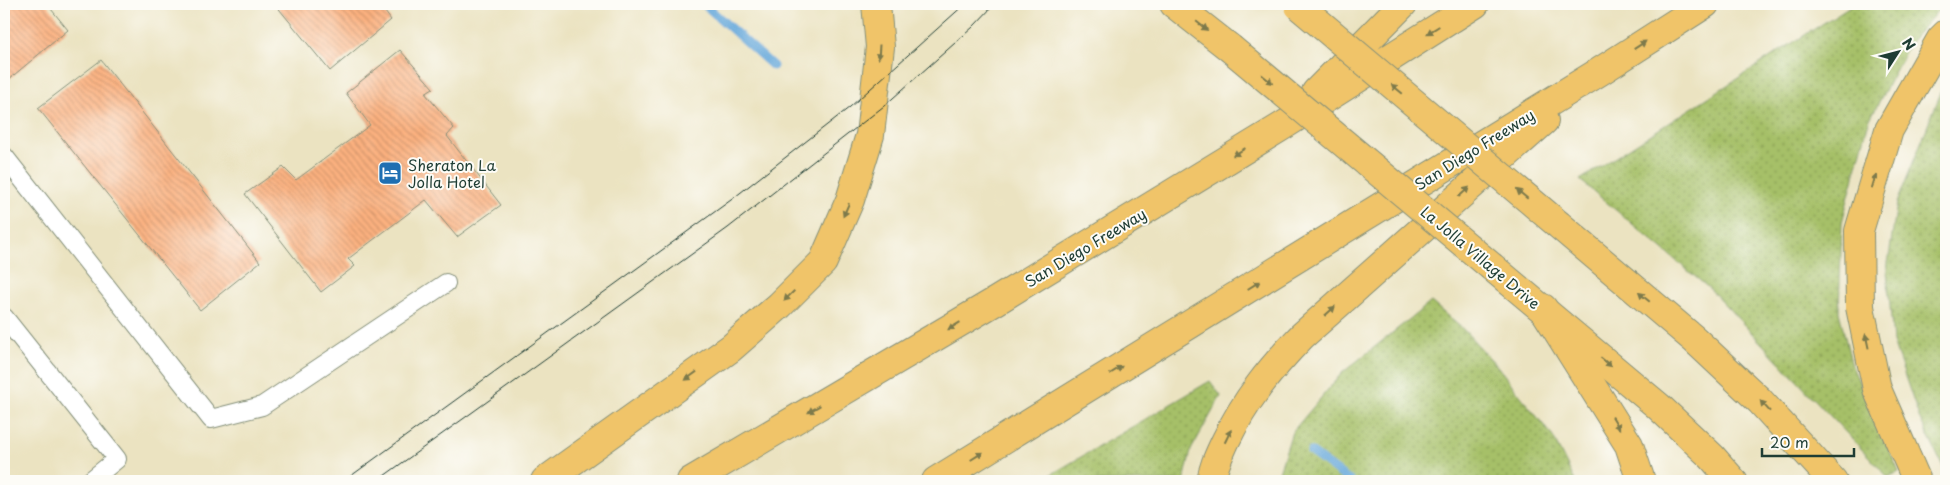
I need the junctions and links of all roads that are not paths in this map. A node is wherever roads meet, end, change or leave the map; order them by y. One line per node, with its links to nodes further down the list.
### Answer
1 (876, 4): 15 (main road, one-way to 15)
2 (1174, 4): 12 (main road, La Jolla Village Drive, one-way to 12, bridge)
3 (1298, 4): 21 (main road, one-way to 3, bridge)
4 (1403, 4): 9 (main road)
5 (1475, 4): 9 (main road, San Diego Freeway, one-way to 9)
6 (1705, 4): 8 (main road, San Diego Freeway, one-way to 6)
7 (1946, 34): 22 (main road, one-way to 7)
8 (1599, 72): 17 (main road, San Diego Freeway, one-way to 8); 18 (main road, one-way to 8)
9 (1281, 127): 16 (main road, San Diego Freeway, one-way to 16)
10 (4, 156): 11 (lane)
11 (446, 283)
12 (1542, 308): 19 (main road, one-way to 19); 20 (main road, La Jolla Village Drive, one-way to 20)
13 (4, 317): 14 (lane)
14 (90, 481)
15 (545, 481)
16 (691, 481)
17 (936, 481)
18 (1211, 481)
19 (1642, 481)
20 (1733, 481)
21 (1832, 481)
22 (1917, 481)

